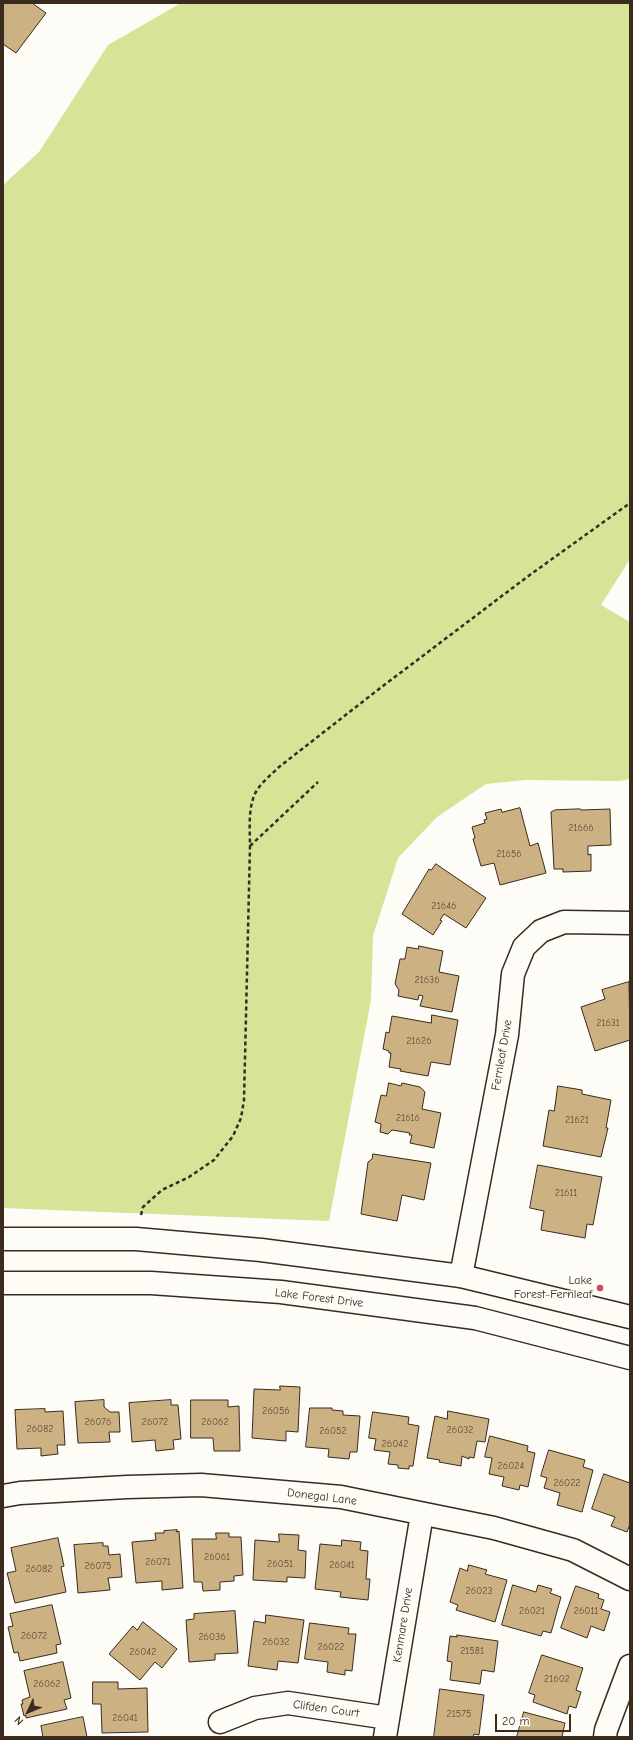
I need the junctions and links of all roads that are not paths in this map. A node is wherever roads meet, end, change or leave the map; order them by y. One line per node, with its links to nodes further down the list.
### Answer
1 (630, 923): 3 (street, Fernleaf Drive)
2 (3, 1239): 3 (street)
3 (461, 1276): 5 (street)
4 (3, 1283): 6 (street, Lake Forest Drive)
5 (630, 1317)
6 (630, 1358)
7 (3, 1496): 8 (street, Donegal Lane)
8 (422, 1514): 9 (street, Donegal Lane); 12 (street, Kenmare Drive)
9 (630, 1579)
10 (630, 1666): 13 (street)
11 (220, 1722): 12 (street, Clifden Court)
12 (386, 1728)
13 (605, 1737)

